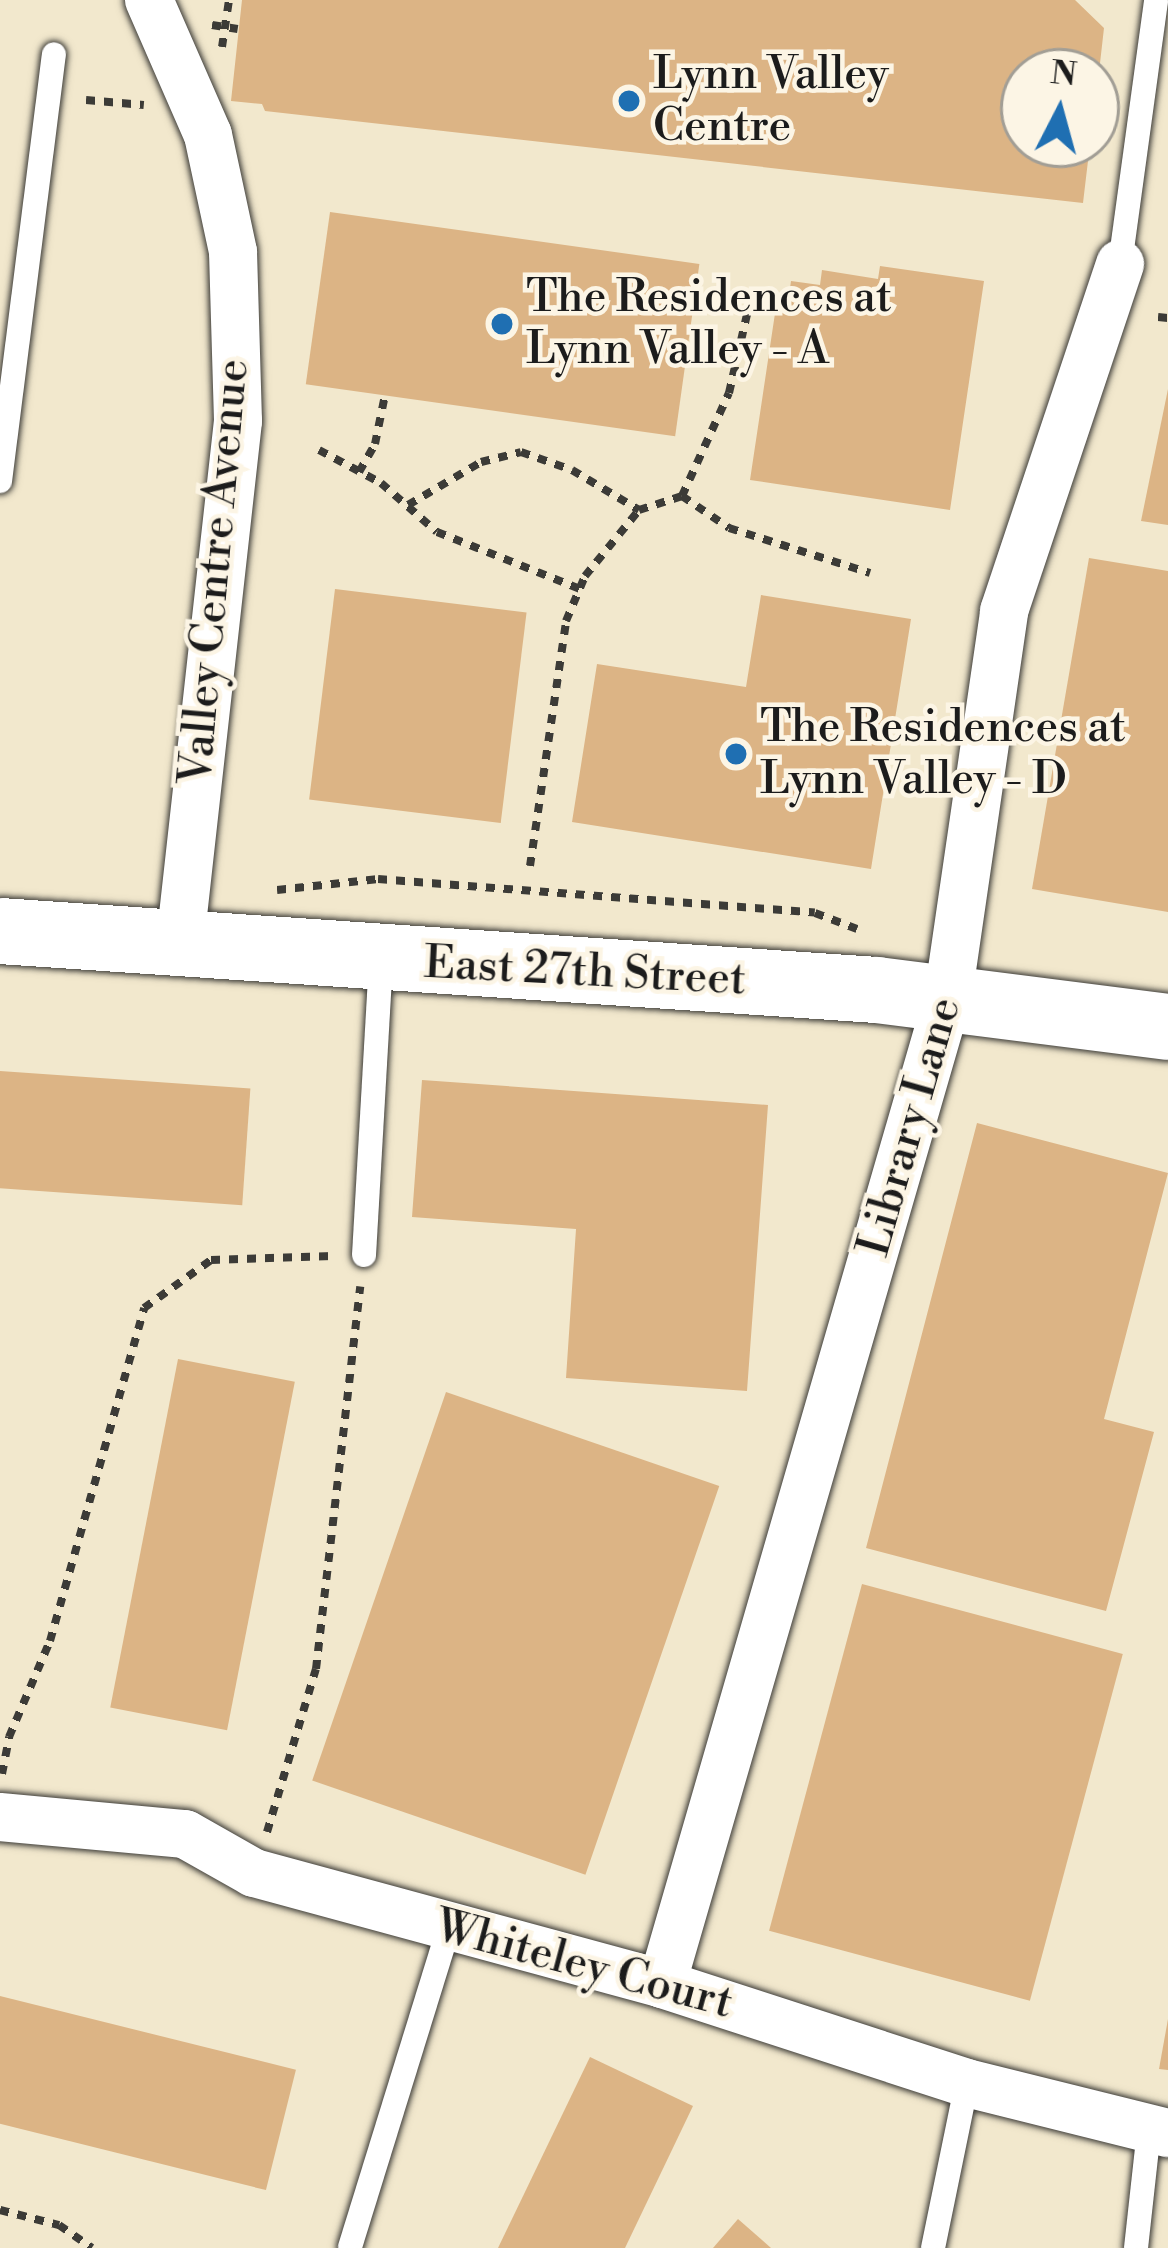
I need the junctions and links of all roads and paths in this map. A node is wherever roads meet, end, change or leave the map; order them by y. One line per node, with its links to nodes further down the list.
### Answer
1 (149, 0): 26 (street, Valley Centre Avenue)
2 (229, 0): 5 (path)
3 (1156, 0): 11 (lane)
4 (212, 25): 5 (path)
5 (226, 27): 6 (path); 8 (path)
6 (238, 29)
7 (54, 54): 16 (lane)
8 (221, 54)
9 (86, 100): 10 (path)
10 (152, 106)
11 (1120, 264): 28 (street, Library Lane)
12 (748, 310): 17 (path)
13 (385, 395): 15 (path)
14 (319, 450): 15 (path)
15 (359, 472): 18 (path)
16 (0, 482)
17 (682, 496): 19 (path); 20 (path)
18 (408, 505): 19 (path); 21 (path)
19 (639, 510): 21 (path)
20 (870, 573)
21 (580, 589): 22 (path)
22 (530, 866)
23 (267, 892): 25 (path)
24 (0, 931): 26 (street, East 27th Street)
25 (869, 932)
26 (180, 942): 27 (street, East 27th Street)
27 (382, 960): 28 (street, East 27th Street); 30 (lane)
28 (948, 997): 29 (street, East 27th Street); 35 (street, Library Lane)
29 (1168, 1027)
30 (364, 1255): 31 (path); 33 (path)
31 (0, 1788)
32 (0, 1817): 33 (street, Whiteley Court)
33 (254, 1874): 34 (street, Whiteley Court)
34 (449, 1928): 35 (street, Whiteley Court); 39 (lane)
35 (662, 1984): 36 (street, Whiteley Court)
36 (967, 2083): 37 (street, Whiteley Court); 41 (lane)
37 (1159, 2132): 42 (lane)
38 (0, 2210): 40 (path)
39 (350, 2247)
40 (92, 2248)
41 (933, 2248)
42 (1136, 2248)

